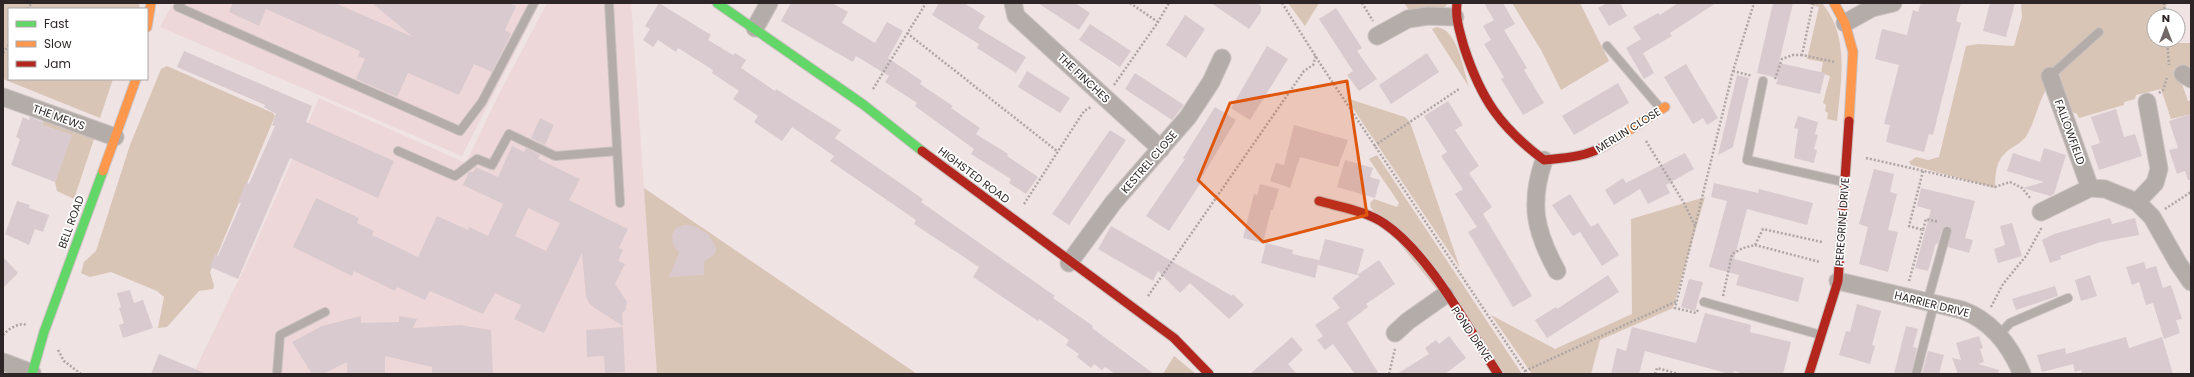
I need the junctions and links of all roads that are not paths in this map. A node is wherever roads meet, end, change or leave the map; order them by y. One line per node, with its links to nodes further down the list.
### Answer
1 (151, 3): 11 (street)
2 (181, 3): 3 (lane)
3 (534, 3)
4 (609, 3): 27 (lane)
5 (717, 3): 13 (street, HIGHSTED ROAD)
6 (769, 3): 13 (street)
7 (1013, 3): 25 (street, THE FINCHES)
8 (1834, 3): 12 (street, PEREGRINE DRIVE)
9 (1893, 3): 12 (street)
10 (1456, 10): 15 (street); 28 (street)
11 (148, 21)
12 (1845, 23): 29 (street, PEREGRINE DRIVE)
13 (755, 28): 36 (street, HIGHSTED ROAD)
14 (2099, 32): 18 (lane)
15 (1377, 36)
16 (1607, 46): 23 (lane)
17 (1222, 58): 25 (street, KESTREL CLOSE)
18 (2050, 76): 30 (street, FALLOWFIELD)
19 (136, 80): 24 (street, BELL ROAD)
20 (1763, 82): 29 (lane)
21 (3, 97): 24 (street, THE MEWS)
22 (2147, 102): 32 (street)
23 (1663, 108): 28 (street, MERLIN CLOSE)
24 (115, 136): 49 (street, BELL ROAD)
25 (1161, 149): 36 (street, KESTREL CLOSE)
26 (398, 151): 27 (lane)
27 (617, 151): 33 (lane)
28 (1544, 160): 37 (street)
29 (1845, 182): 38 (street, PEREGRINE DRIVE)
30 (2090, 188): 32 (street); 34 (street)
31 (1319, 201): 40 (street, POND DRIVE)
32 (2137, 202): 39 (street)
33 (620, 203)
34 (2041, 212)
35 (1947, 231): 43 (lane)
36 (1070, 263): 51 (street, HIGHSTED ROAD)
37 (1557, 271)
38 (1838, 274): 43 (street, HARRIER DRIVE); 47 (street, PEREGRINE DRIVE)
39 (2191, 282)
40 (1445, 295): 45 (street, POND DRIVE); 52 (street, POND DRIVE)
41 (2068, 298): 46 (lane)
42 (1704, 302): 47 (lane)
43 (1930, 303): 46 (street, HARRIER DRIVE); 54 (lane)
44 (325, 312): 50 (lane)
45 (1395, 334)
46 (1999, 335): 55 (street, HARRIER DRIVE)
47 (1822, 336): 53 (street, PEREGRINE DRIVE)
48 (3, 362): 49 (street)
49 (33, 374)
50 (277, 374)
51 (1209, 374)
52 (1498, 374)
53 (1809, 374)
54 (1916, 374)
55 (2022, 374)

